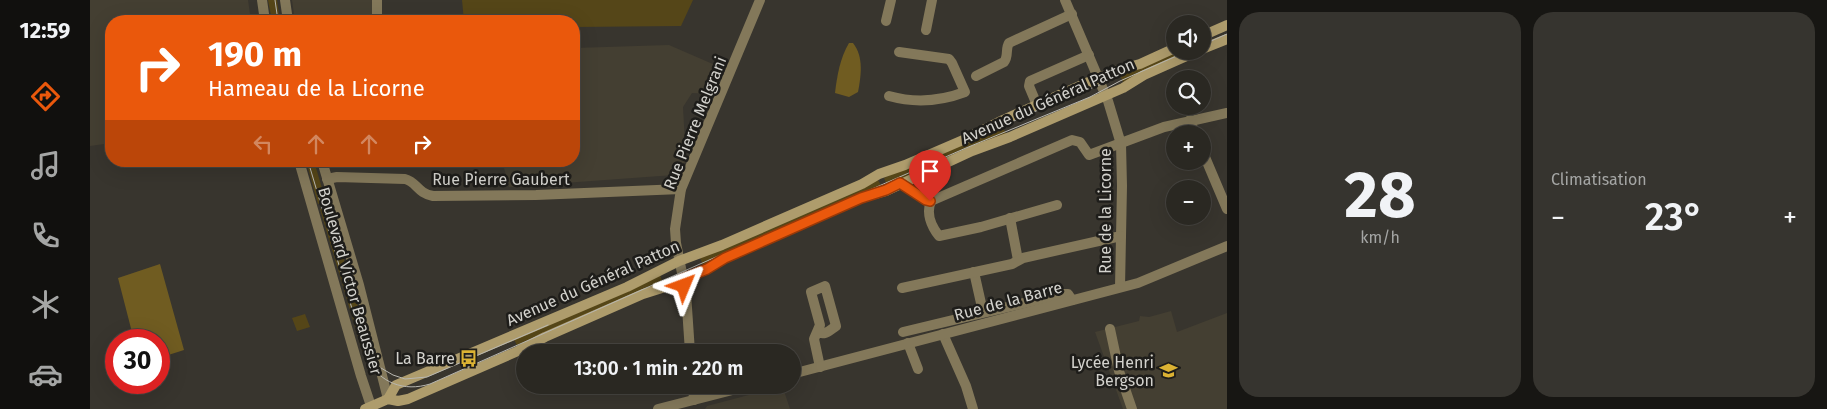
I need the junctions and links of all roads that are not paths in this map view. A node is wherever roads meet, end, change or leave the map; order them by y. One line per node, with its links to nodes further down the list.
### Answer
1 (262, 0): 9 (street)
2 (285, 0): 10 (street)
3 (376, 0): 11 (street)
4 (760, 0): 36 (street, Rue Pierre Melgrani)
5 (891, 0): 12 (street)
6 (932, 0): 14 (street)
7 (1066, 0): 8 (street, Rue de la Licorne)
8 (1072, 14): 20 (street, Rue de la Licorne); 22 (street)
9 (264, 15)
10 (287, 15)
11 (377, 15)
12 (886, 21)
13 (1227, 25): 15 (street)
14 (926, 30)
15 (1211, 32)
16 (1227, 39): 17 (street)
17 (1211, 45)
18 (899, 52): 25 (street)
19 (1166, 52): 23 (street, Avenue du Général Patton)
20 (1089, 55): 23 (street, Rue de la Licorne); 26 (street)
21 (1178, 60): 24 (street, Avenue du Général Patton)
22 (976, 76)
23 (1099, 78): 24 (street, Rue de la Licorne); 26 (street, Avenue du Général Patton)
24 (1106, 95): 30 (street, Rue de la Licorne); 35 (street, Avenue du Général Patton)
25 (889, 96)
26 (1037, 105): 44 (street, Avenue du Général Patton)
27 (1227, 113): 28 (street)
28 (1190, 120): 29 (street); 30 (street)
29 (1192, 125)
30 (1121, 144): 37 (street); 41 (street, Rue de la Licorne)
31 (301, 167): 64 (street, Boulevard Victor Beaussier)
32 (324, 167): 34 (street, Boulevard Victor Beaussier)
33 (1210, 170): 39 (street)
34 (327, 179): 36 (street, Rue Pierre Gaubert); 63 (street, Boulevard Victor Beaussier)
35 (900, 183): 37 (street); 46 (street, Avenue du Général Patton)
36 (682, 189): 44 (street, Rue Pierre Melgrani)
37 (930, 201): 40 (street)
38 (1057, 205): 40 (street)
39 (1227, 209)
40 (1010, 218): 43 (street)
41 (1121, 236): 43 (street); 47 (street, Rue de la Licorne)
42 (1227, 246): 47 (street, Rue de la Barre)
43 (1018, 260): 45 (street)
44 (679, 261): 46 (street, Rue Pierre Melgrani); 63 (street, Avenue du Général Patton)
45 (974, 272): 48 (street); 50 (street)
46 (683, 279): 55 (street, Rue Pierre Melgrani); 63 (street, Avenue du Général Patton)
47 (1120, 287): 49 (street, Rue de la Barre)
48 (902, 288)
49 (1072, 300): 50 (street); 54 (street, Rue de la Barre)
50 (983, 312): 53 (street)
51 (1110, 329): 67 (street)
52 (818, 332): 57 (street)
53 (903, 332)
54 (943, 334): 56 (street, Rue de la Barre); 66 (street)
55 (689, 344)
56 (908, 344): 57 (street, Rue de la Barre); 58 (street)
57 (820, 367): 59 (street, Rue de la Barre)
58 (918, 369)
59 (801, 372)
60 (694, 394): 62 (street)
61 (717, 394): 62 (street)
62 (694, 400): 65 (street)
63 (389, 404): 64 (street, Avenue du Général Patton)
64 (370, 408)
65 (658, 409)
66 (973, 409)
67 (1132, 409)

